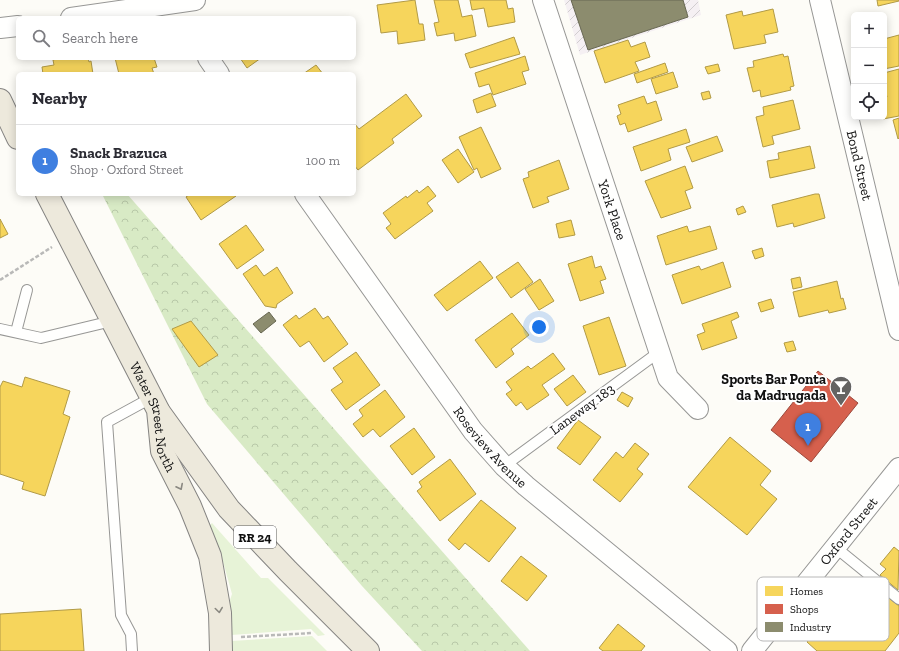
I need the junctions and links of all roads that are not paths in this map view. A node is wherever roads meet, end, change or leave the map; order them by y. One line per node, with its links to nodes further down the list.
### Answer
1 (195, 0): 4 (street)
2 (543, 0): 19 (street, York Place)
3 (820, 0): 17 (street, Bond Street)
4 (173, 7): 5 (street)
5 (90, 16)
6 (16, 26): 7 (street)
7 (0, 28)
8 (210, 60): 9 (street)
9 (218, 72)
10 (0, 100): 11 (main road)
11 (16, 134)
12 (48, 196): 15 (main road, Water Street North / RR 24)
13 (306, 196): 22 (street, Roseview Avenue)
14 (27, 290): 18 (lane)
15 (112, 320): 18 (lane); 20 (main road, Water Street North / RR 24)
16 (0, 329): 18 (lane)
17 (899, 330)
18 (16, 332)
19 (659, 352): 21 (street, York Place); 22 (lane, Laneway 183)
20 (154, 404): 30 (main road, Water Street North / RR 24, one-way to 30); 31 (lane); 32 (main road, RR 24)
21 (698, 409)
22 (504, 466): 33 (street, Roseview Avenue)
23 (899, 468): 24 (street, Oxford Street)
24 (835, 547): 25 (street, Oxford Street); 26 (lane)
25 (811, 577)
26 (872, 577)
27 (889, 591): 28 (lane)
28 (899, 599)
29 (760, 641): 34 (street, Oxford Street)
30 (221, 644)
31 (132, 651)
32 (368, 651)
33 (727, 651)
34 (752, 651)

